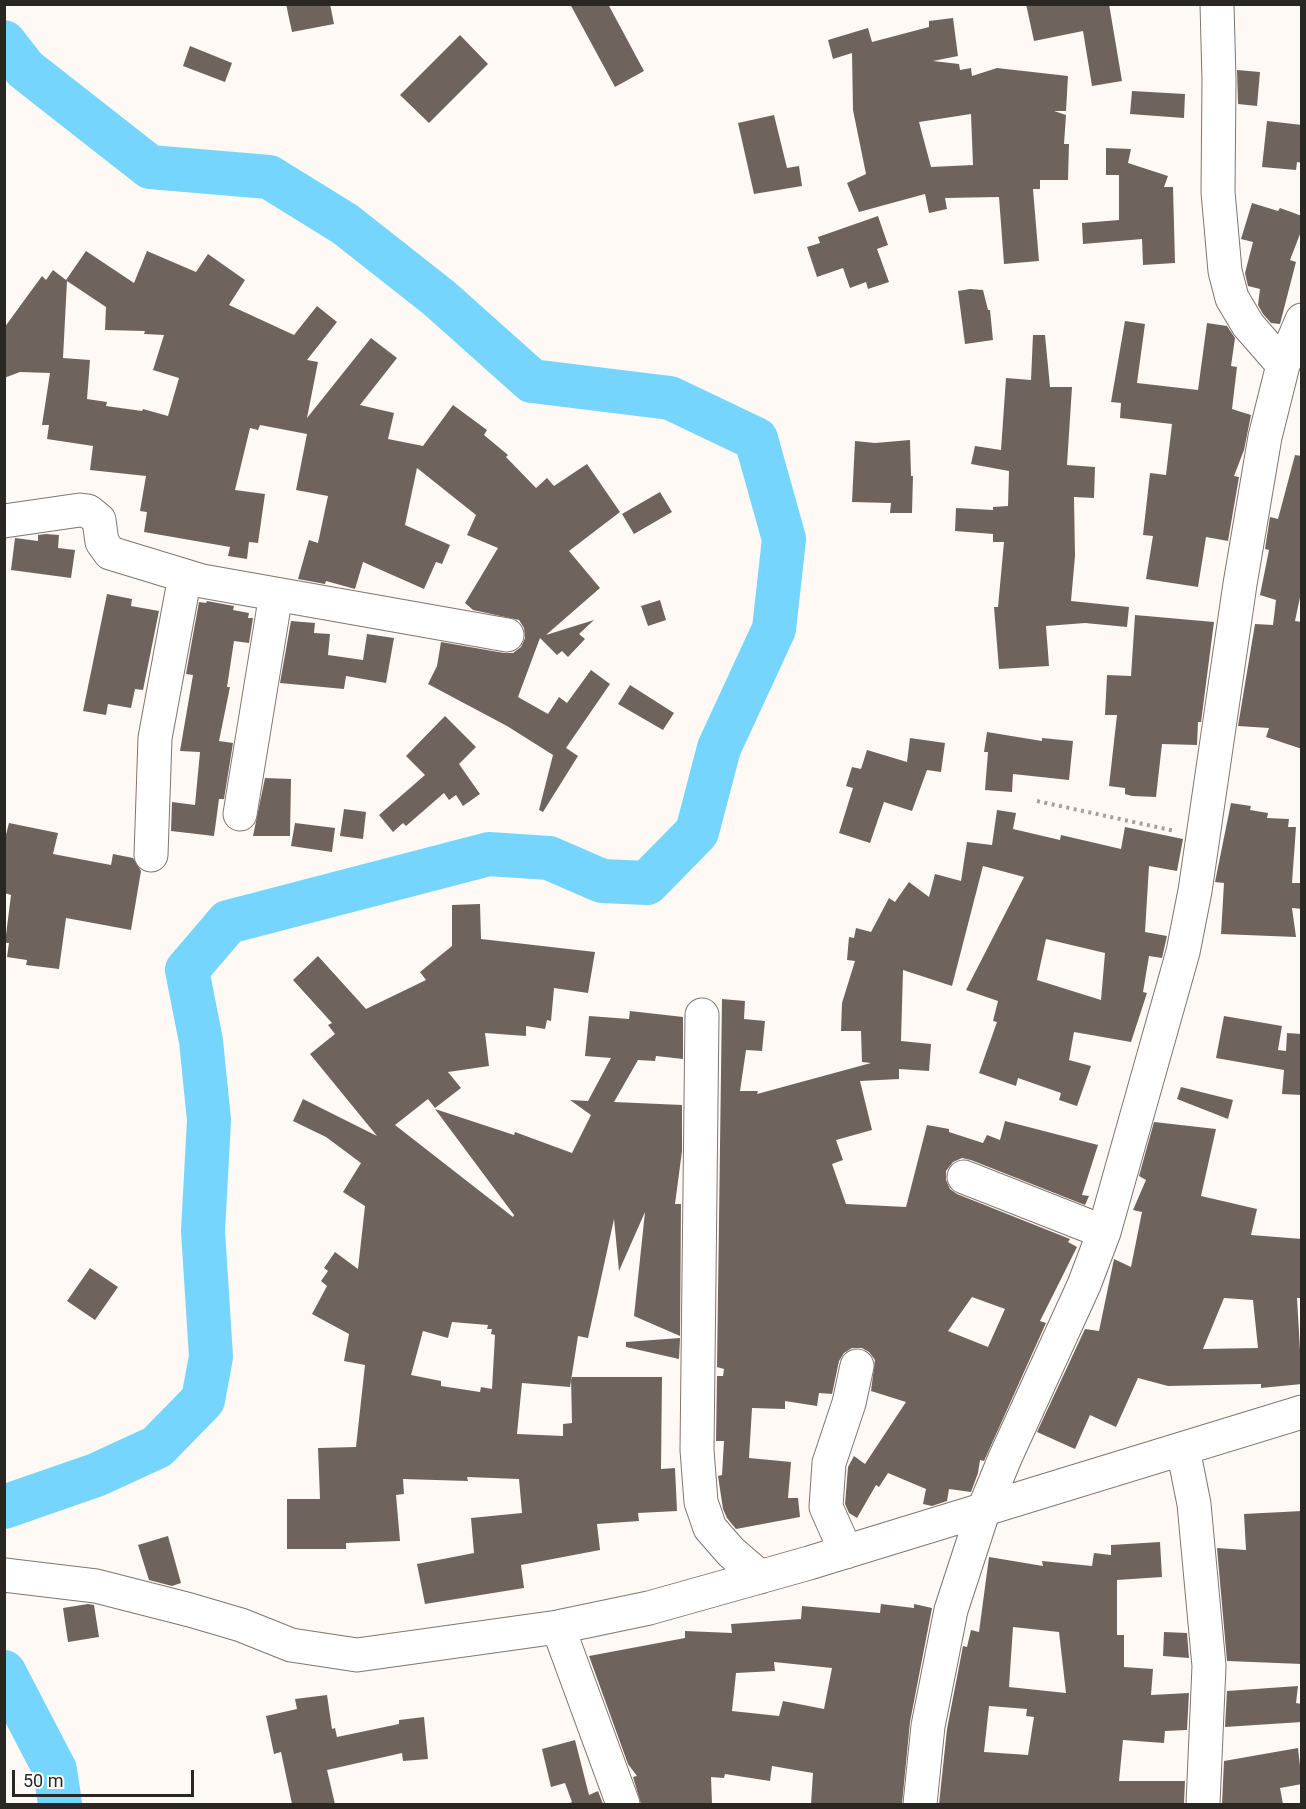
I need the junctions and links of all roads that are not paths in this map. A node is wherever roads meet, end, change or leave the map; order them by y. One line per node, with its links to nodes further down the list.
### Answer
1 (1217, 4): 3 (street)
2 (1302, 320): 3 (street)
3 (1283, 365): 12 (street)
4 (4, 521): 5 (street)
5 (185, 576): 6 (street); 9 (street)
6 (276, 594): 7 (street); 8 (street)
7 (507, 635)
8 (240, 814)
9 (151, 855)
10 (702, 1015): 19 (street)
11 (964, 1177): 12 (street)
12 (1104, 1232): 16 (street)
13 (857, 1366): 17 (street)
14 (1302, 1412): 15 (street)
15 (1183, 1449): 16 (street); 23 (street)
16 (984, 1509): 17 (street); 22 (street)
17 (846, 1552): 19 (street)
18 (4, 1575): 20 (street)
19 (760, 1577): 20 (street)
20 (558, 1627): 21 (street)
21 (623, 1804)
22 (920, 1804)
23 (1203, 1804)

